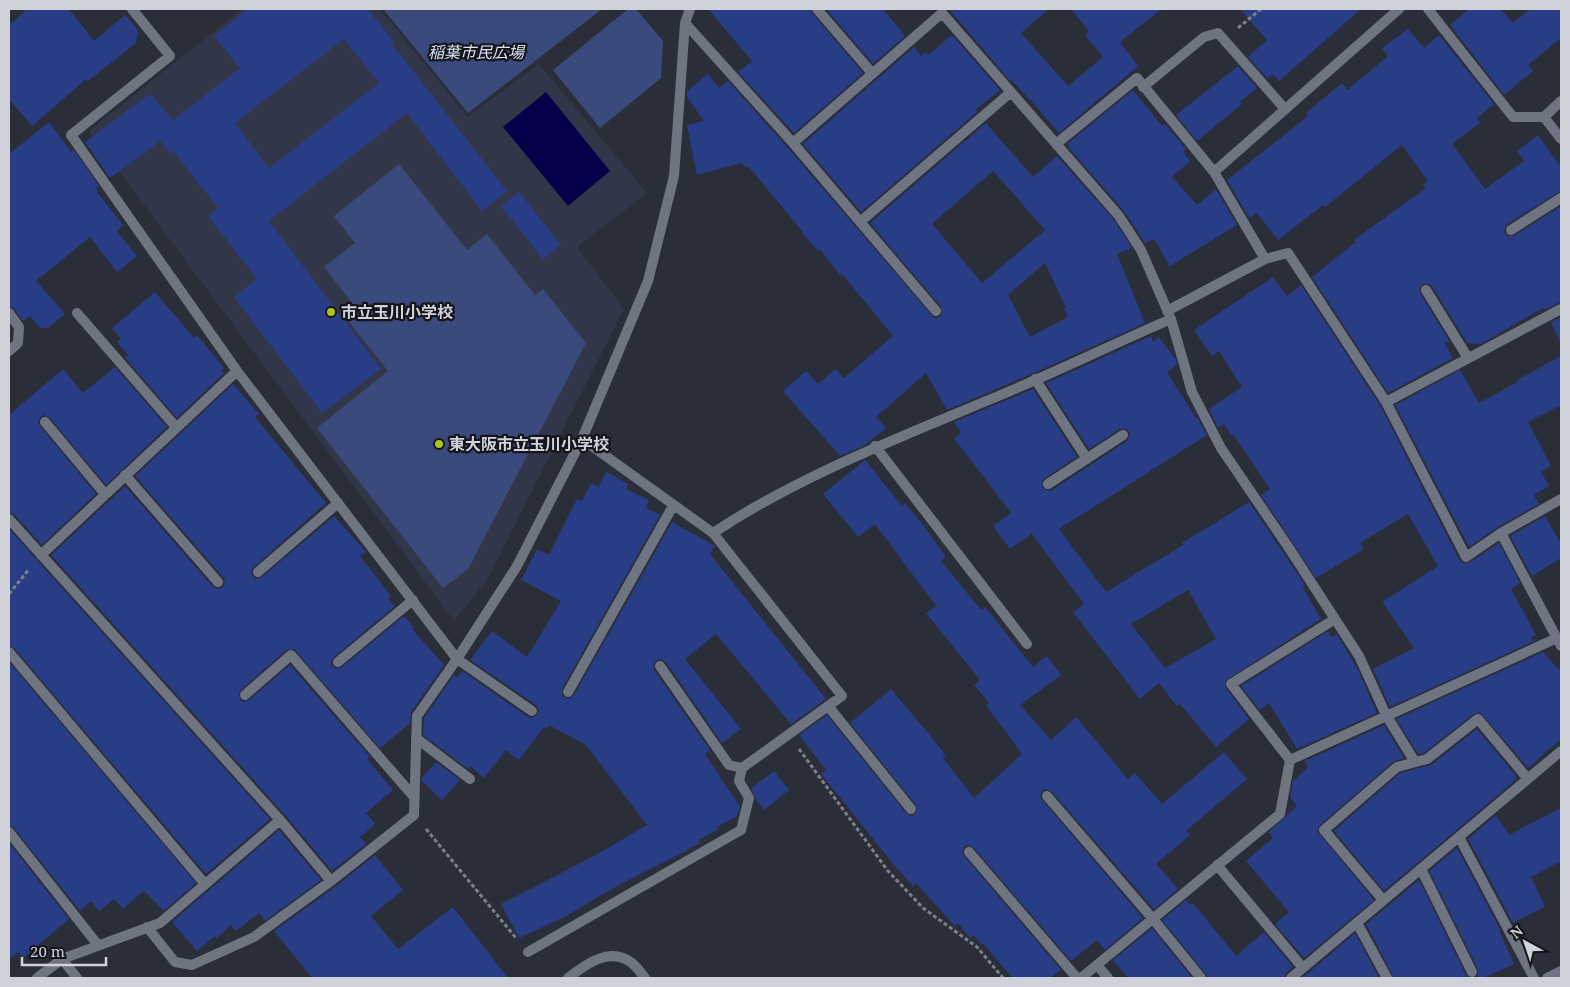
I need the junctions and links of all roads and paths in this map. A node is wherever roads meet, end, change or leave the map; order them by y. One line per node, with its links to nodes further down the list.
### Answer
1 (132, 9): 31 (street)
2 (690, 9): 7 (street)
3 (817, 9): 9 (street)
4 (1261, 9): 8 (path)
5 (1399, 9): 13 (street)
6 (1428, 9): 14 (street)
7 (685, 23): 16 (street); 37 (street)
8 (1224, 40): 10 (street); 13 (street)
9 (872, 73): 11 (street); 16 (street)
10 (1143, 87): 17 (street); 18 (street)
11 (1011, 92): 17 (street); 20 (street)
12 (1561, 101): 14 (street)
13 (1285, 109): 18 (street)
14 (1544, 117): 15 (street)
15 (1561, 139)
16 (793, 143): 20 (street)
17 (1056, 144): 28 (street)
18 (1214, 172): 22 (street)
19 (1561, 198): 21 (street)
20 (860, 222): 25 (street)
21 (1511, 230)
22 (1265, 259): 28 (street); 33 (street)
23 (1426, 290): 30 (street)
24 (1561, 309): 30 (street)
25 (936, 311)
26 (9, 313): 29 (street)
27 (77, 313): 35 (street)
28 (1169, 315): 32 (street); 54 (street)
29 (9, 350)
30 (1468, 358): 33 (street)
31 (237, 370): 35 (street); 44 (street)
32 (1035, 379): 38 (street); 39 (street)
33 (1386, 402): 48 (street)
34 (44, 422): 42 (street)
35 (176, 427): 40 (street)
36 (1123, 434): 39 (street)
37 (582, 440): 45 (street); 58 (street)
38 (876, 446): 47 (street); 56 (street)
39 (1087, 459): 41 (street)
40 (125, 475): 42 (street); 51 (street)
41 (1048, 484)
42 (105, 494): 49 (street)
43 (1561, 499): 48 (street)
44 (338, 503): 50 (street); 53 (street)
45 (674, 506): 47 (street); 61 (street)
46 (9, 519): 49 (street)
47 (713, 533): 63 (street)
48 (1501, 533): 55 (street)
49 (41, 555): 52 (path); 78 (street)
50 (258, 572)
51 (218, 582)
52 (9, 594)
53 (413, 600): 58 (street); 59 (street)
54 (1335, 619): 65 (street); 69 (street)
55 (1559, 642): 65 (street)
56 (1027, 644)
57 (9, 652): 85 (street)
58 (458, 658): 64 (street); 67 (street)
59 (338, 662)
60 (660, 666): 71 (street)
61 (568, 692)
62 (245, 695): 75 (street)
63 (828, 706): 66 (street); 76 (street)
64 (532, 711)
65 (1386, 715): 69 (street); 70 (street)
66 (789, 735): 71 (street); 101 (path)
67 (416, 738): 72 (street); 75 (street)
68 (1561, 751): 73 (street)
69 (1290, 760): 82 (street)
70 (1415, 762): 73 (street); 86 (street)
71 (742, 768): 91 (street)
72 (470, 779)
73 (1528, 779): 80 (street)
74 (1046, 796): 87 (street)
75 (414, 797): 77 (street)
76 (911, 810)
77 (414, 815): 84 (street); 91 (path)
78 (280, 820): 84 (street); 85 (street)
79 (9, 832): 90 (street)
80 (1459, 837): 83 (street); 108 (street)
81 (969, 852): 102 (street)
82 (1217, 865): 87 (street); 94 (street)
83 (1421, 869): 86 (street); 96 (street)
84 (331, 881): 89 (street)
85 (205, 884): 89 (street)
86 (1384, 900): 88 (street)
87 (1153, 919): 93 (street); 105 (street)
88 (1357, 923): 94 (street); 107 (street)
89 (147, 927): 90 (street)
90 (98, 945): 92 (street)
91 (528, 952)
92 (62, 958): 97 (street); 98 (street)
93 (1097, 965): 103 (street); 104 (street)
94 (1304, 968): 106 (street)
95 (1561, 970): 109 (street)
96 (1472, 972)
97 (37, 978)
98 (77, 978)
99 (568, 978): 100 (street)
100 (645, 978)
101 (1003, 978)
102 (1076, 978)
103 (1081, 978)
104 (1108, 978)
105 (1201, 978)
106 (1291, 978)
107 (1387, 978)
108 (1534, 978)
109 (1547, 978)

